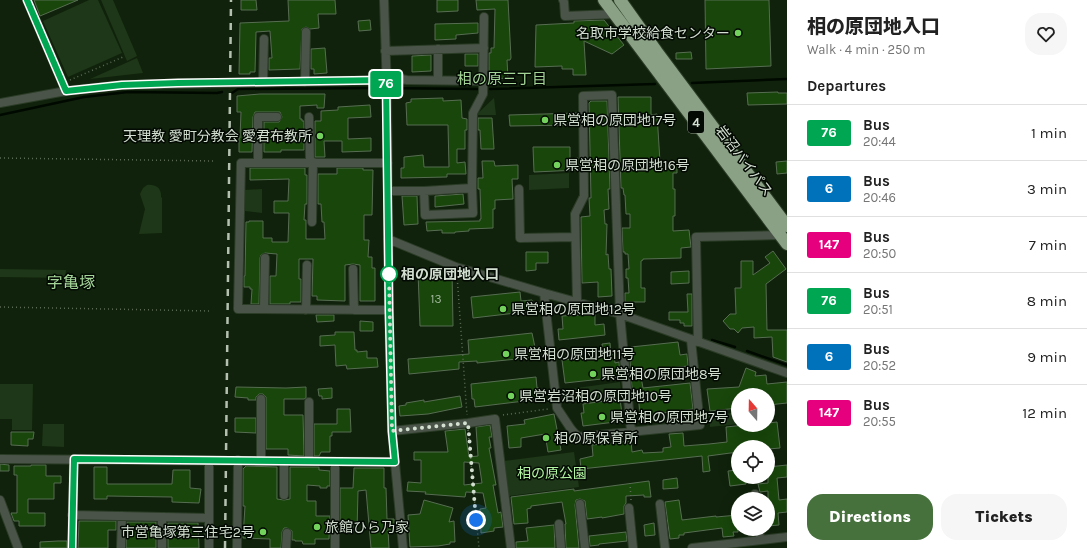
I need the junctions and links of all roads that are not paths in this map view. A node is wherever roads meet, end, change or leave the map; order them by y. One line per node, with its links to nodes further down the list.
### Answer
1 (27, 0): 18 (street)
2 (384, 0): 12 (street)
3 (563, 0): 6 (street)
4 (604, 0): 6 (highway, 岩沼バイパス / 4)
5 (620, 0): 30 (highway, 岩沼バイパス / 4)
6 (614, 14): 30 (highway, 岩沼バイパス / 4)
7 (484, 17): 10 (street)
8 (306, 32): 16 (street)
9 (264, 39): 15 (street)
10 (484, 48): 11 (street); 14 (street)
11 (438, 50): 12 (street); 13 (street)
12 (385, 51): 17 (street)
13 (438, 80): 14 (street); 17 (street)
14 (484, 81): 25 (street)
15 (263, 82): 16 (street); 18 (street)
16 (305, 82): 17 (street)
17 (386, 85): 24 (street)
18 (66, 91): 19 (street)
19 (0, 104)
20 (277, 117): 22 (street)
21 (309, 117): 23 (street)
22 (258, 162): 23 (street); 38 (street)
23 (311, 162): 24 (street); 29 (street)
24 (388, 162): 28 (street)
25 (472, 188): 27 (street); 27 (street)
26 (519, 189): 31 (street)
27 (424, 190): 28 (street)
28 (388, 191): 32 (street)
29 (312, 222)
30 (785, 235): 43 (street)
31 (575, 238): 37 (street); 42 (street)
32 (388, 239): 36 (street); 41 (street)
33 (265, 258): 38 (street)
34 (307, 265): 39 (street)
35 (354, 269): 40 (street)
36 (544, 293): 37 (street); 48 (street)
37 (577, 301): 42 (street)
38 (264, 310): 39 (street)
39 (306, 310): 40 (street)
40 (354, 310): 41 (street)
41 (389, 310): 47 (street)
42 (620, 314): 43 (street); 48 (street)
43 (695, 341): 44 (street); 48 (street)
44 (787, 373)
45 (261, 399): 53 (street)
46 (309, 402): 55 (street)
47 (392, 431): 57 (street); 82 (street)
48 (631, 431)
49 (0, 459): 50 (street)
50 (74, 459): 52 (street); 63 (street)
51 (238, 460): 52 (street); 53 (street); 78 (street)
52 (209, 461): 66 (street)
53 (261, 461): 54 (street)
54 (284, 461): 55 (street); 58 (street)
55 (309, 461): 56 (street)
56 (335, 462): 57 (street); 80 (street)
57 (395, 462): 81 (street)
58 (284, 495)
59 (0, 500): 73 (street)
60 (580, 504): 84 (street)
61 (660, 504): 86 (street)
62 (629, 508): 85 (street)
63 (72, 515): 64 (street); 74 (street)
64 (122, 516): 65 (street); 75 (street)
65 (162, 517): 66 (street); 76 (street)
66 (208, 518): 77 (street)
67 (559, 524): 83 (street)
68 (287, 533): 79 (street)
69 (760, 536): 71 (street)
70 (787, 537): 71 (street)
71 (760, 540): 72 (street)
72 (712, 547): 87 (street)
73 (18, 548)
74 (72, 548)
75 (121, 548)
76 (162, 548)
77 (208, 548)
78 (237, 548)
79 (286, 548)
80 (334, 548)
81 (403, 548)
82 (511, 548)
83 (561, 548)
84 (585, 548)
85 (632, 548)
86 (665, 548)
87 (692, 548)

